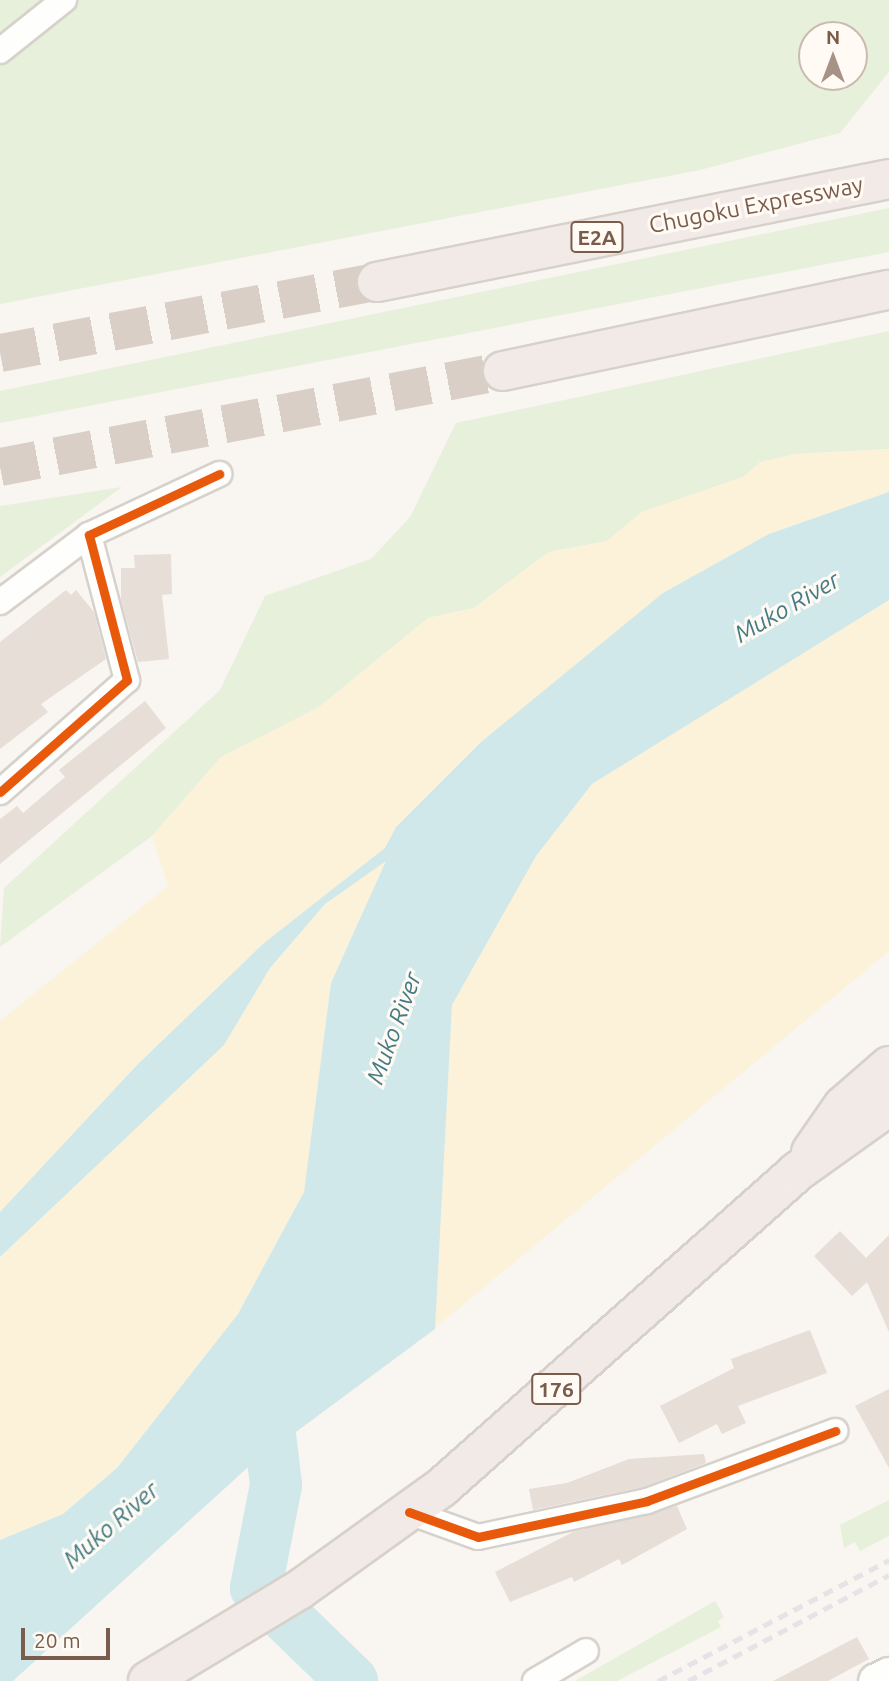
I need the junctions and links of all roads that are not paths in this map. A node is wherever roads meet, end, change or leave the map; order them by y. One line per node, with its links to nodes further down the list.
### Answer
1 (64, 0): 2 (street)
2 (0, 51)
3 (889, 179): 4 (highway, Chugoku Expressway / E2A)
4 (377, 282)
5 (889, 290): 6 (highway)
6 (503, 371)
7 (219, 474): 8 (street)
8 (89, 535): 9 (street); 10 (street)
9 (0, 602)
10 (0, 792)
11 (889, 1066): 13 (highway, 176)
12 (889, 1106): 13 (highway, 176)
13 (798, 1171): 15 (highway, 176)
14 (835, 1431): 15 (street)
15 (409, 1512): 18 (highway, 176)
16 (586, 1651): 19 (street)
17 (889, 1675): 20 (street)
18 (163, 1677)
19 (535, 1681)
20 (876, 1681)

